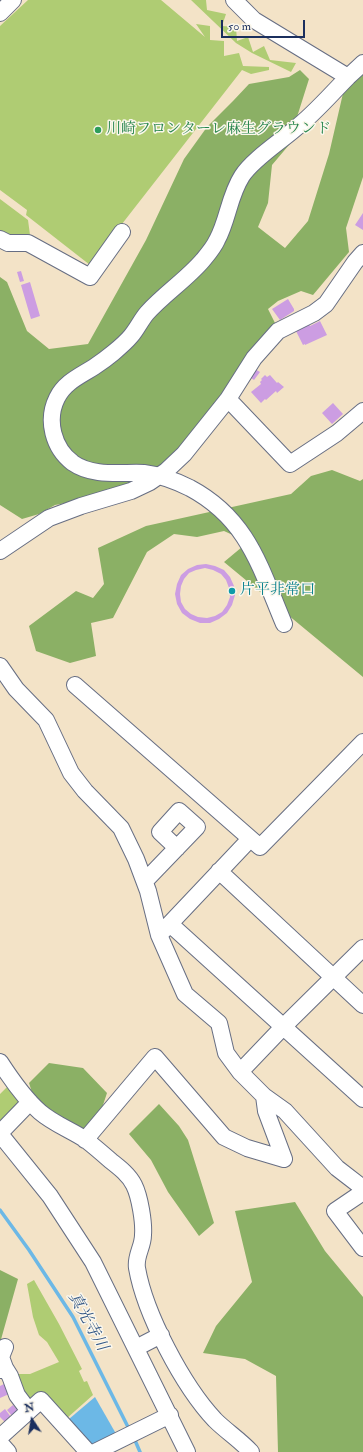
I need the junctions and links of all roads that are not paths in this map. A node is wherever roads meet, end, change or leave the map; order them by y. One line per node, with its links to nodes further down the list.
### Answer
1 (13, 0): 3 (street)
2 (234, 0): 5 (street)
3 (0, 13)
4 (363, 63): 5 (street)
5 (348, 77): 11 (street)
6 (122, 232): 7 (street)
7 (0, 238)
8 (363, 253): 9 (street)
9 (228, 399): 10 (street); 11 (street)
10 (363, 411)
11 (159, 476): 12 (street); 13 (street)
12 (0, 551)
13 (284, 624)
14 (0, 666): 20 (street)
15 (75, 686): 17 (street)
16 (363, 742): 17 (street)
17 (247, 842): 19 (street)
18 (177, 848): 20 (street)
19 (219, 872): 21 (street); 23 (street)
20 (145, 881): 21 (street)
21 (165, 929): 25 (street); 27 (street)
22 (363, 948): 23 (street)
23 (333, 977): 24 (street); 25 (street)
24 (363, 1005)
25 (283, 1026): 27 (street); 29 (street)
26 (0, 1062): 30 (street)
27 (240, 1072): 28 (street)
28 (264, 1096): 32 (street); 33 (street)
29 (363, 1099)
30 (30, 1102): 31 (street); 32 (street)
31 (0, 1134): 38 (street)
32 (85, 1140): 36 (street)
33 (363, 1188)
34 (363, 1192): 35 (street)
35 (363, 1248)
36 (161, 1335): 38 (street); 48 (street)
37 (5, 1347): 39 (street)
38 (136, 1348): 41 (street)
39 (2, 1369): 40 (street)
40 (29, 1411): 42 (street); 45 (street)
41 (170, 1415): 46 (street); 47 (street)
42 (0, 1437)
43 (0, 1443): 44 (street)
44 (8, 1452)
45 (88, 1452)
46 (95, 1452)
47 (187, 1452)
48 (251, 1452)

